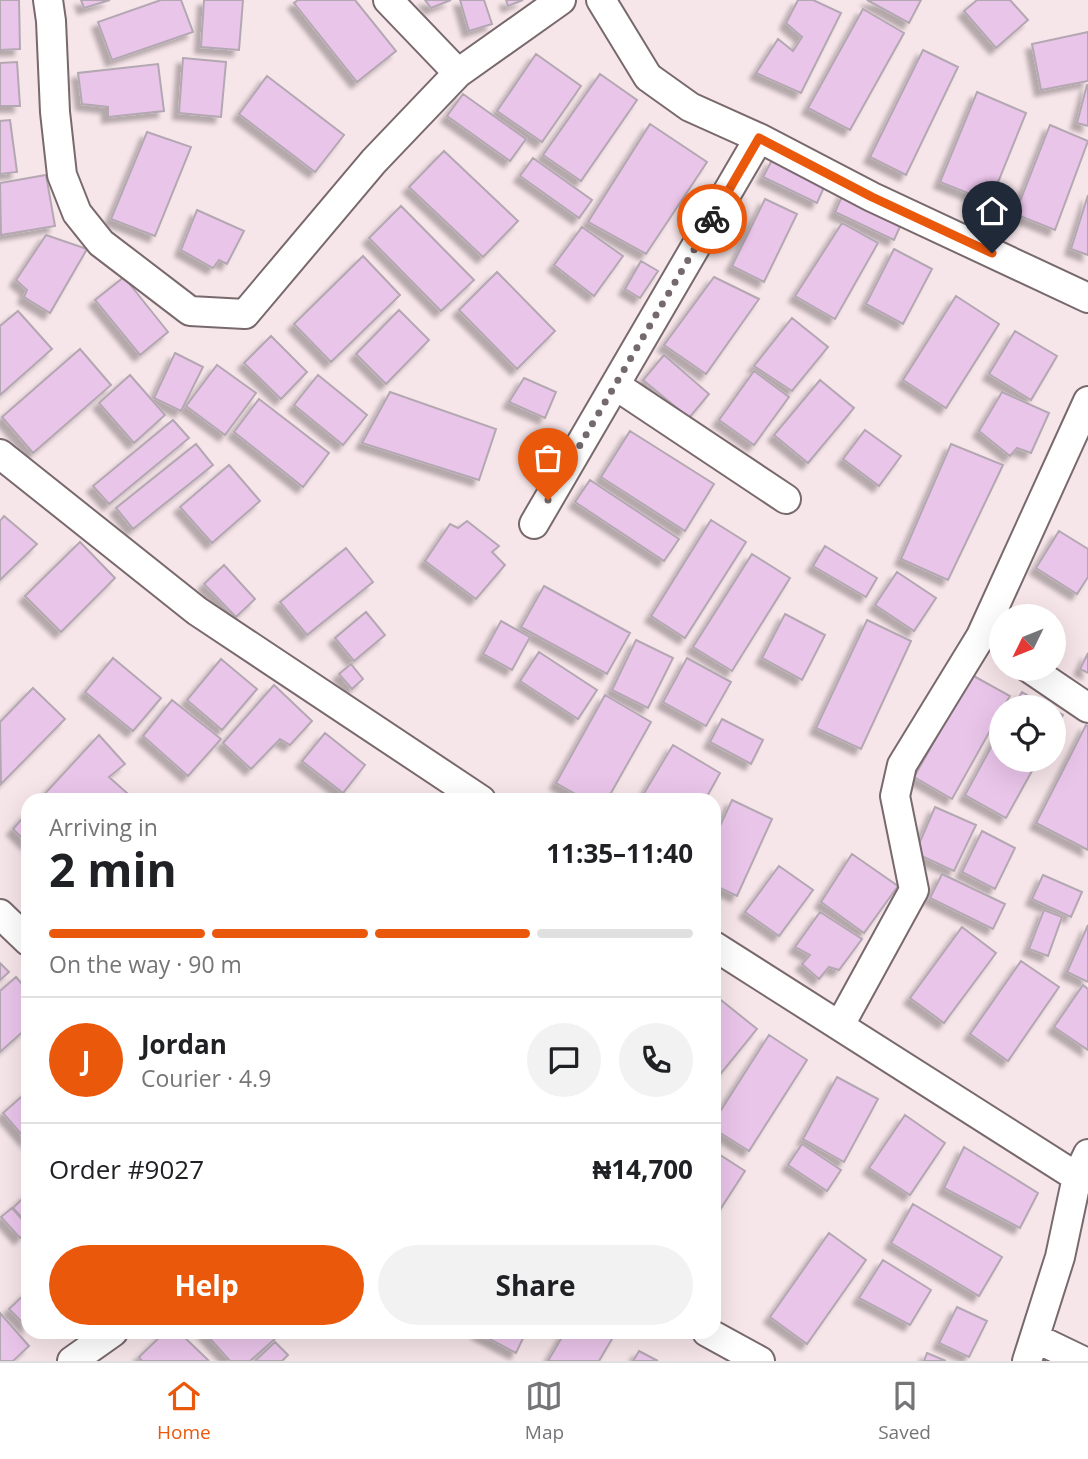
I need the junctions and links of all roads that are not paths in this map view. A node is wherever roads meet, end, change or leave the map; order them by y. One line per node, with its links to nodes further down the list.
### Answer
1 (48, 0): 5 (street)
2 (388, 0): 5 (street)
3 (561, 0): 5 (street)
4 (601, 0): 6 (street)
5 (458, 73)
6 (759, 138): 7 (street); 8 (street)
7 (1088, 298)
8 (615, 385): 11 (street); 12 (street)
9 (1088, 401): 13 (street)
10 (0, 454): 17 (street)
11 (786, 499)
12 (534, 524)
13 (1007, 604)
14 (989, 646): 21 (street)
15 (1048, 681): 16 (street)
16 (1088, 708)
17 (470, 793)
18 (0, 914): 19 (street)
19 (21, 934)
20 (721, 950): 21 (street)
21 (840, 1026): 22 (street)
22 (1082, 1166): 25 (street)
23 (719, 1339): 27 (street)
24 (107, 1345): 26 (street)
25 (1031, 1349): 28 (street)
26 (72, 1361)
27 (760, 1361)
28 (1083, 1361)

